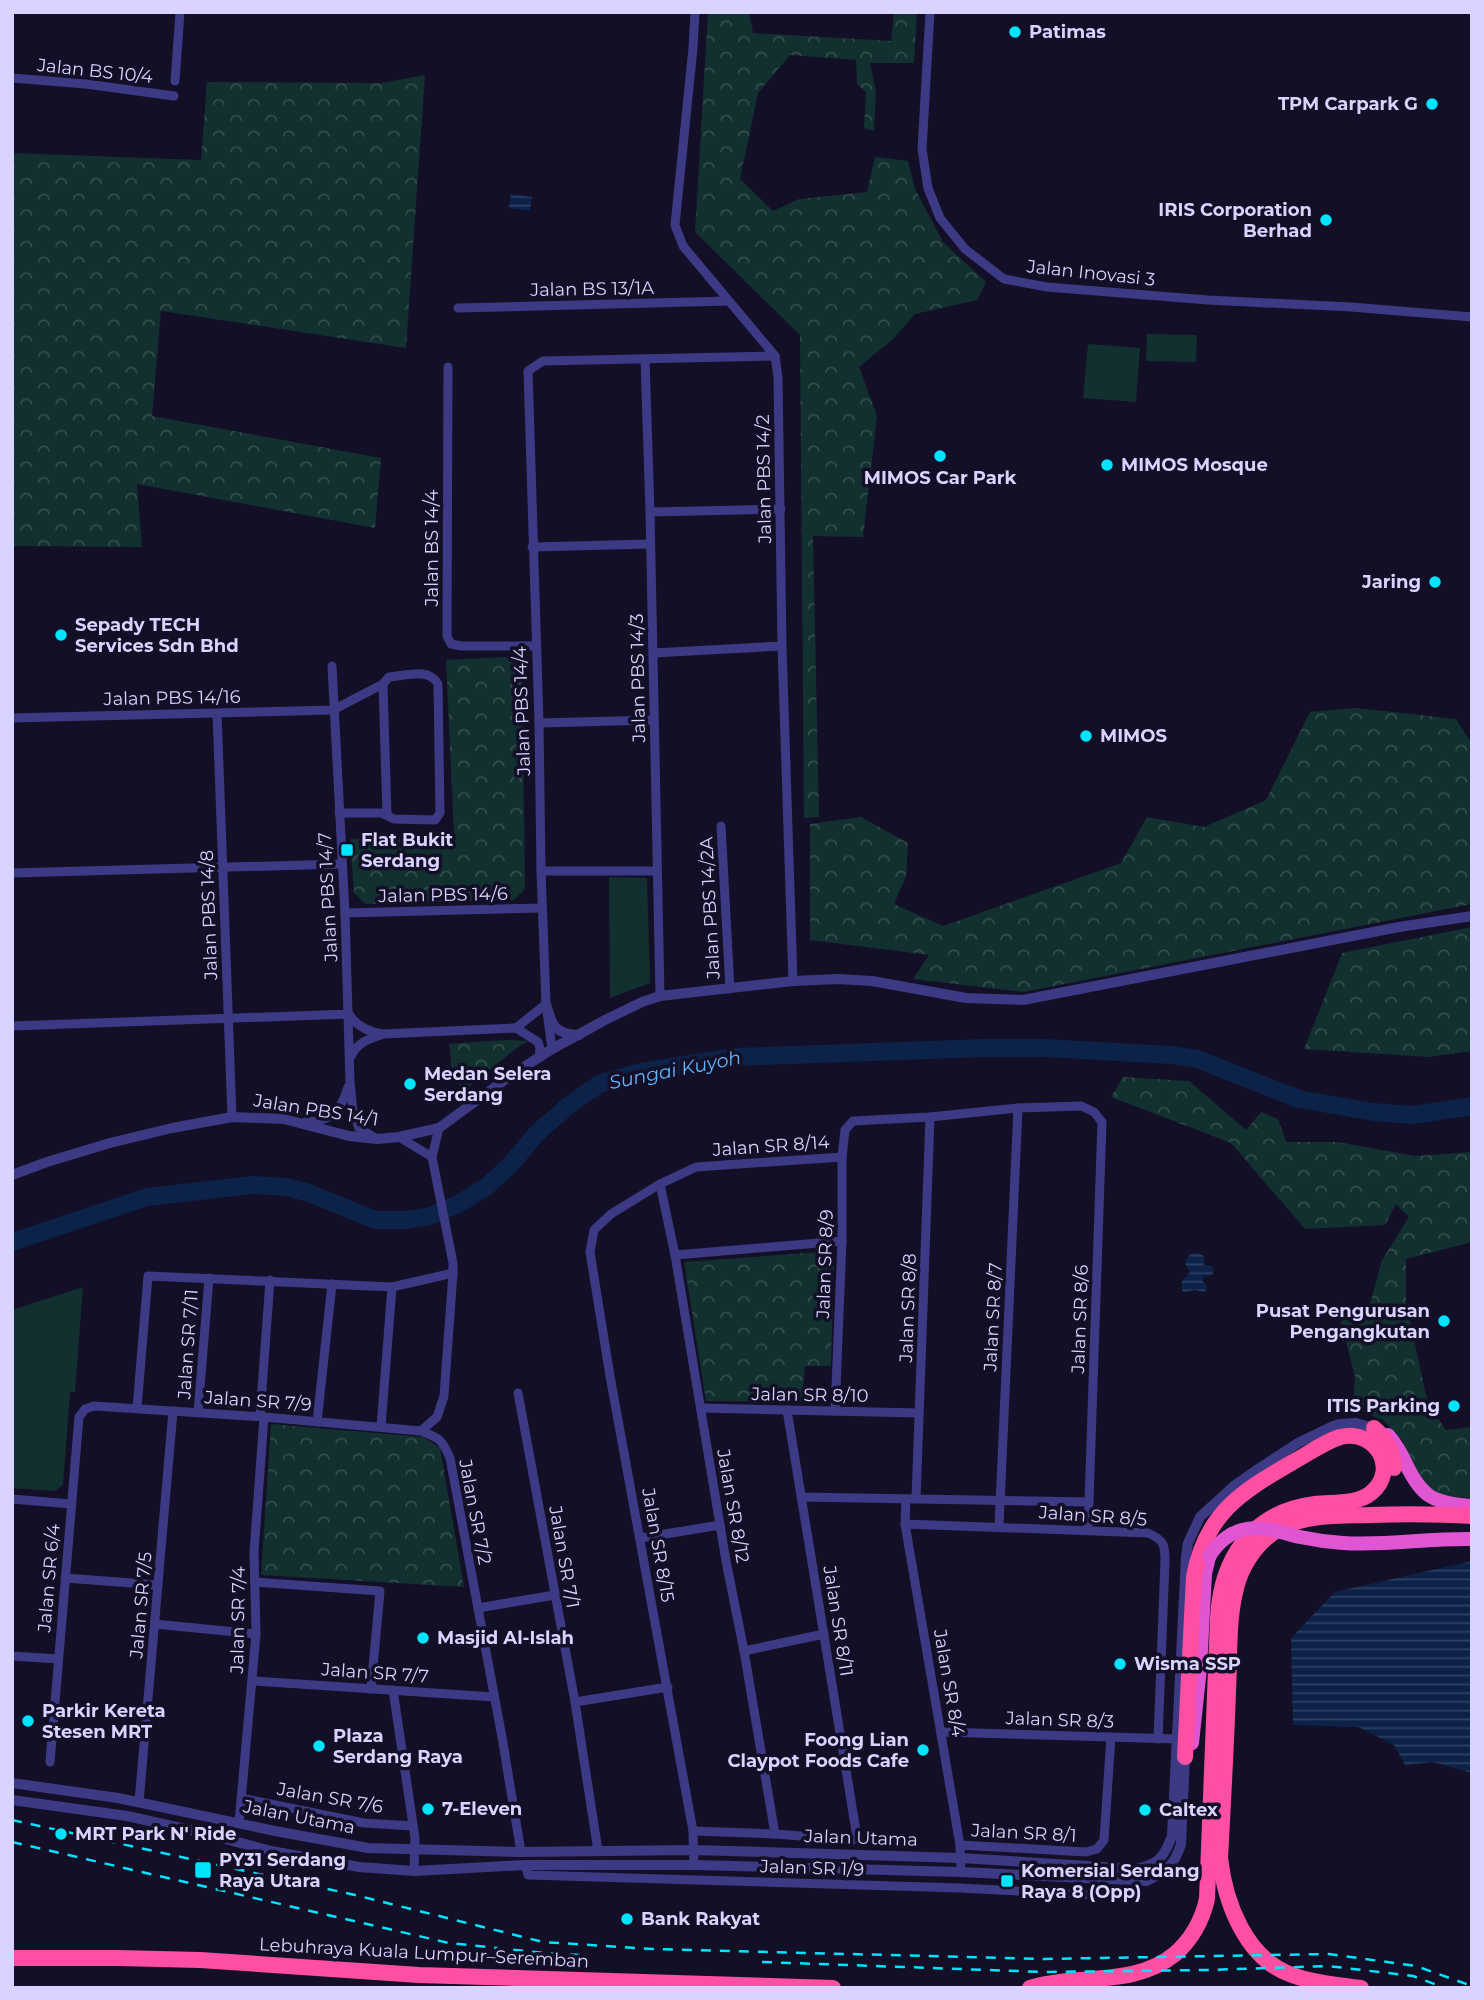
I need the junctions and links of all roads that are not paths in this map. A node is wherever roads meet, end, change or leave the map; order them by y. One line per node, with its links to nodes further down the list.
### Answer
1 (180, 12): 5 (street)
2 (695, 12): 7 (street)
3 (930, 12): 9 (street, Jalan Inovasi 3)
4 (12, 78): 6 (street, Jalan BS 10/4)
5 (175, 81)
6 (174, 96)
7 (728, 301): 8 (street, Jalan BS 13/1A); 10 (street)
8 (458, 308)
9 (1472, 317)
10 (775, 355): 11 (street); 13 (street, Jalan PBS 14/2)
11 (645, 359): 14 (street, Jalan PBS 14/3); 16 (street, Jalan PBS 14/4)
12 (448, 367): 17 (street, Jalan BS 14/4)
13 (781, 509): 14 (street); 18 (street, Jalan PBS 14/2)
14 (650, 512): 15 (street, Jalan PBS 14/3)
15 (650, 544): 16 (street); 19 (street, Jalan PBS 14/3)
16 (532, 547): 17 (street, Jalan PBS 14/4)
17 (536, 646): 26 (street, Jalan PBS 14/4)
18 (782, 646): 19 (street); 38 (street, Jalan PBS 14/2)
19 (653, 653): 25 (street, Jalan PBS 14/3)
20 (332, 666): 22 (street, Jalan PBS 14/7)
21 (383, 684): 22 (street); 28 (street); 28 (street)
22 (333, 710): 23 (street, Jalan PBS 14/16); 27 (street, Jalan PBS 14/7)
23 (218, 713): 24 (street, Jalan PBS 14/16); 31 (street, Jalan PBS 14/8)
24 (12, 718)
25 (654, 720): 26 (street); 33 (street, Jalan PBS 14/3)
26 (538, 723): 32 (street, Jalan PBS 14/4)
27 (339, 813): 28 (street); 30 (street, Jalan PBS 14/7)
28 (387, 815)
29 (722, 826): 39 (street, Jalan PBS 14/2A)
30 (342, 864): 31 (street); 36 (street, Jalan PBS 14/7)
31 (223, 867): 34 (street); 43 (street, Jalan PBS 14/8)
32 (541, 871): 33 (street); 35 (street, Jalan PBS 14/4)
33 (657, 872): 40 (street, Jalan PBS 14/3)
34 (12, 873)
35 (542, 908): 36 (street, Jalan PBS 14/6); 41 (street, Jalan PBS 14/4)
36 (345, 913): 42 (street, Jalan PBS 14/7)
37 (1472, 916): 38 (street, Jalan PBS 14/1)
38 (793, 981): 39 (street, Jalan PBS 14/1)
39 (730, 989): 40 (street, Jalan PBS 14/1)
40 (660, 996): 47 (street, Jalan PBS 14/1)
41 (546, 1004): 45 (street); 47 (street); 48 (street, Jalan PBS 14/4)
42 (349, 1014): 43 (street); 46 (street); 50 (street, Jalan PBS 14/7)
43 (229, 1018): 44 (street); 53 (street, Jalan PBS 14/8)
44 (12, 1026)
45 (516, 1028): 46 (street); 49 (street)
46 (383, 1034): 50 (street)
47 (579, 1035): 48 (street, Jalan PBS 14/1)
48 (552, 1049): 49 (street, Jalan PBS 14/1)
49 (539, 1058): 56 (street, Jalan PBS 14/1)
50 (349, 1060): 51 (street, Jalan PBS 14/7)
51 (349, 1082): 55 (street, Jalan PBS 14/7); 58 (street, Jalan PBS 14/7)
52 (1018, 1108): 54 (street); 89 (street, Jalan SR 8/7); 90 (street, Jalan SR 8/6)
53 (232, 1116): 55 (street, Jalan PBS 14/1); 61 (street, Jalan PBS 14/1)
54 (930, 1117): 59 (street, Jalan SR 8/9); 79 (street, Jalan SR 8/8)
55 (301, 1122): 58 (street, Jalan PBS 14/1)
56 (439, 1128): 57 (street, Jalan PBS 14/1); 60 (street)
57 (399, 1138): 58 (street, Jalan PBS 14/1); 60 (street)
58 (377, 1139)
59 (842, 1157): 62 (street, Jalan SR 8/14); 64 (street, Jalan SR 8/9)
60 (433, 1162): 66 (street)
61 (12, 1175)
62 (660, 1184): 63 (street, Jalan SR 8/14); 65 (street, Jalan SR 8/12)
63 (594, 1230): 99 (street, Jalan SR 8/15)
64 (842, 1241): 65 (street); 77 (street, Jalan SR 8/9)
65 (675, 1255): 74 (street, Jalan SR 8/12)
66 (453, 1268): 70 (street); 84 (street)
67 (209, 1278): 68 (street); 73 (street); 78 (street, Jalan SR 7/11)
68 (270, 1280): 69 (street); 80 (street, Jalan SR 7/4)
69 (332, 1284): 70 (street); 81 (street)
70 (392, 1287): 82 (street)
71 (517, 1394): 104 (street, Jalan SR 7/1)
72 (94, 1406): 73 (street, Jalan SR 7/9); 91 (street, Jalan SR 6/4)
73 (137, 1408): 76 (street, Jalan SR 7/9)
74 (701, 1408): 75 (street, Jalan SR 8/10); 96 (street, Jalan SR 8/12)
75 (787, 1410): 77 (street, Jalan SR 8/10); 85 (street, Jalan SR 8/11)
76 (173, 1411): 78 (street, Jalan SR 7/9); 103 (street, Jalan SR 7/5)
77 (835, 1411): 79 (street, Jalan SR 8/10)
78 (198, 1412): 80 (street, Jalan SR 7/9)
79 (919, 1413): 88 (street, Jalan SR 8/8)
80 (262, 1417): 81 (street, Jalan SR 7/9); 102 (street, Jalan SR 7/4)
81 (317, 1422): 82 (street, Jalan SR 7/9)
82 (381, 1427): 84 (street, Jalan SR 7/9)
83 (1374, 1429): 92 (highway); 93 (highway); 121 (street, Jalan Utama)
84 (421, 1431): 105 (street, Jalan SR 7/2)
85 (801, 1497): 87 (street, Jalan SR 8/5); 108 (street, Jalan SR 8/11)
86 (12, 1499): 91 (street)
87 (906, 1499): 88 (street, Jalan SR 8/5); 95 (street, Jalan SR 8/4)
88 (916, 1499): 89 (street, Jalan SR 8/5)
89 (1000, 1501): 90 (street, Jalan SR 8/5); 97 (street, Jalan SR 8/7)
90 (1089, 1502): 98 (street, Jalan SR 8/6)
91 (71, 1504): 101 (street, Jalan SR 6/4)
92 (1472, 1506)
93 (1338, 1515): 94 (highway); 150 (highway)
94 (1472, 1516)
95 (905, 1524): 97 (street, Jalan SR 8/5); 118 (street, Jalan SR 8/4)
96 (720, 1525): 99 (street); 109 (street, Jalan SR 8/12)
97 (999, 1526): 98 (street, Jalan SR 8/5)
98 (1088, 1530): 120 (street, Jalan SR 8/5)
99 (641, 1538): 113 (street, Jalan SR 8/15)
100 (1472, 1539): 122 (highway, bridge)
101 (65, 1578): 103 (street); 111 (street, Jalan SR 6/4)
102 (254, 1582): 107 (street, Jalan SR 7/4); 114 (street)
103 (158, 1585): 106 (street, Jalan SR 7/5)
104 (555, 1595): 105 (street); 117 (street, Jalan SR 7/1)
105 (478, 1608): 116 (street, Jalan SR 7/2)
106 (155, 1624): 107 (street); 127 (street, Jalan SR 7/5)
107 (256, 1634): 112 (street, Jalan SR 7/4)
108 (824, 1634): 109 (street); 131 (street, Jalan SR 8/11)
109 (744, 1651): 131 (street, Jalan SR 8/12)
110 (12, 1656): 111 (street)
111 (58, 1659): 123 (street, Jalan SR 6/4)
112 (253, 1681): 114 (street, Jalan SR 7/7); 125 (street, Jalan SR 7/4)
113 (668, 1687): 117 (street); 130 (street, Jalan SR 8/15)
114 (371, 1689): 115 (street, Jalan SR 7/7)
115 (393, 1690): 116 (street, Jalan SR 7/7); 129 (street)
116 (494, 1697): 136 (street, Jalan SR 7/2)
117 (575, 1702): 135 (street, Jalan SR 7/1)
118 (941, 1732): 119 (street, Jalan SR 8/3); 132 (street, Jalan SR 8/4)
119 (1111, 1737): 120 (street, Jalan SR 8/3); 132 (street, Jalan SR 8/1)
120 (1158, 1739): 121 (street, Jalan SR 8/3)
121 (1177, 1740): 137 (street, Jalan Utama)
122 (1185, 1757): 143 (street, Jalan Utama); 149 (highway)
123 (50, 1762)
124 (12, 1783): 127 (street, Jalan Utama)
125 (241, 1798): 128 (street, Jalan SR 7/4); 129 (street, Jalan SR 7/6)
126 (12, 1800): 141 (street, Jalan Utama)
127 (139, 1802): 128 (street, Jalan Utama)
128 (239, 1823): 133 (street, Jalan Utama)
129 (413, 1826): 133 (street)
130 (693, 1831): 131 (street); 134 (street, Jalan SR 8/15)
131 (775, 1834)
132 (960, 1845): 137 (street, Jalan SR 8/4)
133 (415, 1850): 136 (street, Jalan Utama); 141 (street)
134 (693, 1850): 135 (street, Jalan Utama); 137 (street, Jalan Utama); 138 (street, Jalan SR 8/15)
135 (598, 1851): 136 (street, Jalan Utama)
136 (521, 1852)
137 (961, 1858): 142 (street, Jalan SR 8/4)
138 (694, 1866): 139 (street, Jalan Utama); 140 (street, Jalan Utama)
139 (833, 1869): 142 (street, Jalan Utama); 144 (street)
140 (526, 1870): 141 (street, Jalan Utama); 144 (street, Jalan SR 1/9)
141 (414, 1871)
142 (961, 1872): 143 (street, Jalan Utama)
143 (1065, 1877): 145 (street)
144 (833, 1884): 145 (street, Jalan SR 1/9)
145 (1064, 1893): 146 (street, Jalan SR 1/9)
146 (1096, 1895)
147 (12, 1958): 148 (highway, Lebuhraya Kuala Lumpur–Seremban)
148 (833, 1988)
149 (1030, 1988)
150 (1361, 1988)

